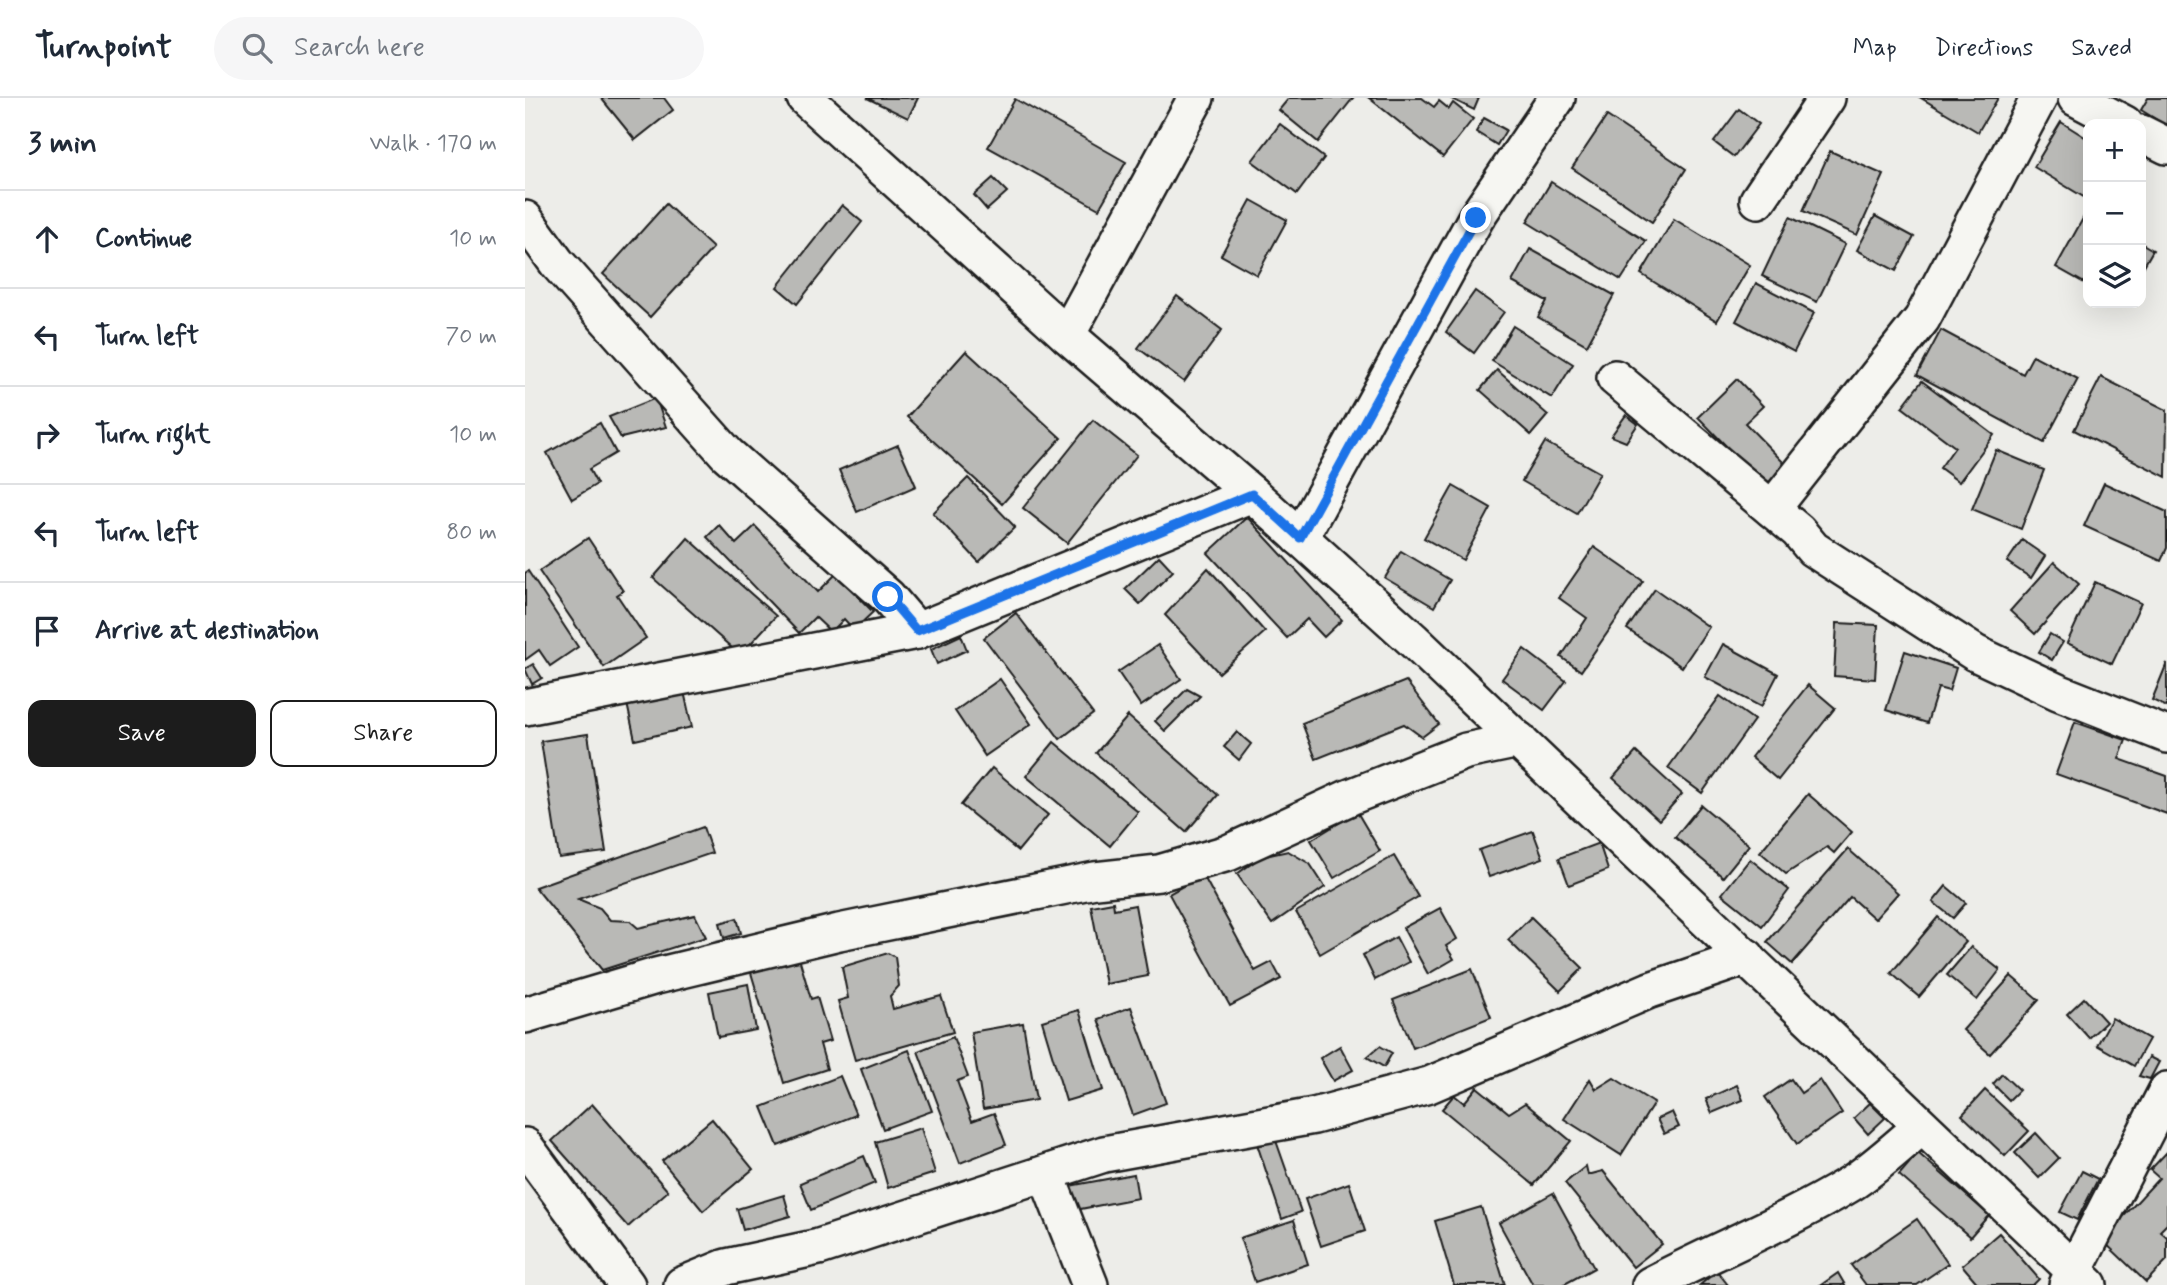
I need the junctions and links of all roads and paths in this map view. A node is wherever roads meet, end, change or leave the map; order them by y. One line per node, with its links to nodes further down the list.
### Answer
1 (1196, 98): 12 (street)
2 (1557, 98): 16 (street)
3 (1827, 98): 10 (street)
4 (2039, 98): 15 (street)
5 (2076, 98): 7 (street)
6 (824, 104): 12 (street)
7 (2116, 119)
8 (2146, 135): 9 (street)
9 (2167, 146)
10 (1758, 200)
11 (525, 219): 17 (street)
12 (1067, 335): 14 (street)
13 (1615, 378): 15 (street)
14 (1252, 494): 16 (street); 17 (street)
15 (1772, 509): 19 (street)
16 (1300, 538): 20 (street)
17 (917, 631): 18 (street)
18 (527, 702)
19 (2167, 735)
20 (1519, 740): 21 (street); 22 (street)
21 (1747, 957): 24 (street); 26 (street)
22 (525, 1015)
23 (2167, 1090): 27 (street)
24 (1921, 1127): 27 (street); 31 (street)
25 (525, 1146): 28 (street)
26 (1046, 1174): 29 (street); 30 (street)
27 (2078, 1280)
28 (627, 1285)
29 (682, 1285)
30 (1090, 1285)
31 (1650, 1285)

